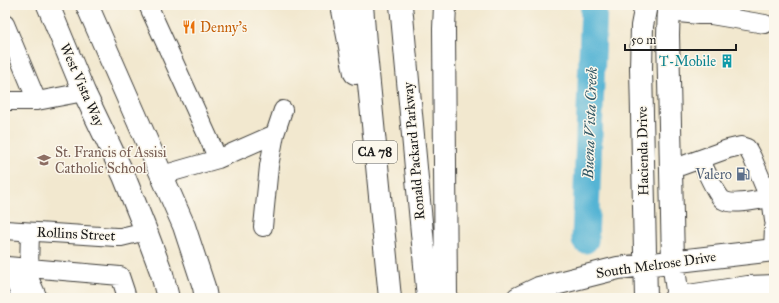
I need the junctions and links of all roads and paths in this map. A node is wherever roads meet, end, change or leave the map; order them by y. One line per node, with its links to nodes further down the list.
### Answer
1 (48, 5): 12 (main road, West Vista Way)
2 (87, 5): 20 (main road)
3 (148, 5): 17 (street)
4 (342, 5): 22 (main road)
5 (362, 5): 22 (main road, CA 78)
6 (401, 5): 34 (main road, Ronald Packard Parkway / CA 78)
7 (445, 5): 34 (main road)
8 (646, 5): 31 (main road, Hacienda Drive)
9 (669, 9): 11 (street); 19 (main road, Hacienda Drive)
10 (5, 24): 13 (street)
11 (765, 24)
12 (84, 92): 13 (street); 27 (main road, West Vista Way)
13 (37, 100): 14 (street)
14 (5, 101)
15 (283, 110): 16 (street)
16 (275, 134): 17 (street); 24 (street)
17 (218, 159): 20 (street)
18 (700, 159): 19 (street); 21 (street); 21 (street)
19 (671, 168): 30 (main road, Hacienda Drive)
20 (162, 175): 39 (main road)
21 (770, 198): 23 (street)
22 (381, 210): 40 (main road, CA 78)
23 (774, 221)
24 (263, 227)
25 (774, 227): 29 (street)
26 (5, 230): 28 (street, Rollins Street)
27 (146, 230): 28 (street, Rollins Street); 38 (main road, West Vista Way)
28 (30, 232): 32 (street)
29 (774, 250): 30 (main road, South Melrose Drive)
30 (673, 261): 31 (main road, South Melrose Drive); 43 (main road, Hacienda Drive)
31 (645, 265): 41 (main road, South Melrose Drive); 42 (main road, Hacienda Drive)
32 (16, 267): 35 (street); 36 (street); 37 (street)
33 (774, 286): 43 (main road)
34 (437, 288)
35 (22, 298)
36 (38, 298)
37 (126, 298)
38 (168, 298)
39 (206, 298)
40 (390, 298)
41 (518, 298)
42 (646, 298)
43 (677, 298)

